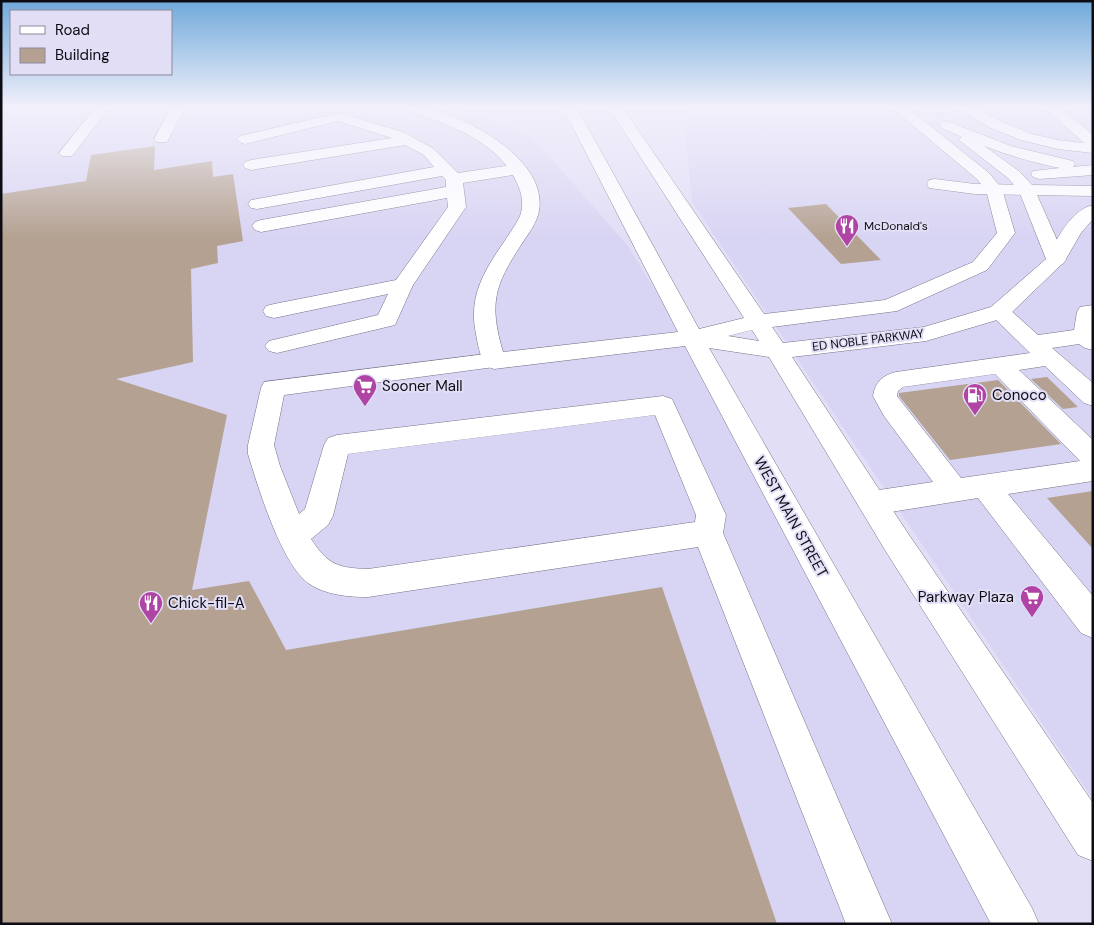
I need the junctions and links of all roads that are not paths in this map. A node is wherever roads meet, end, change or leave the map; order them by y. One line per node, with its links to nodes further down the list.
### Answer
1 (337, 151): 9 (main road)
2 (427, 151): 13 (main road)
3 (501, 151): 10 (main road)
4 (593, 151): 27 (main road, WEST MAIN STREET)
5 (644, 151): 26 (main road)
6 (952, 151): 15 (main road)
7 (982, 151): 12 (main road)
8 (1010, 151): 11 (main road)
9 (251, 165)
10 (519, 169): 13 (main road); 32 (main road)
11 (1093, 169): 12 (main road)
12 (1014, 175): 15 (main road); 16 (main road)
13 (452, 180): 18 (main road); 20 (main road); 22 (main road)
14 (936, 180): 15 (main road)
15 (989, 182): 16 (main road); 26 (main road, ED NOBLE PARKWAY)
16 (1027, 190): 17 (main road); 21 (main road)
17 (1093, 191)
18 (257, 204)
19 (1093, 210): 21 (main road, ED NOBLE PARKWAY)
20 (261, 226)
21 (1056, 260): 25 (main road, ED NOBLE PARKWAY)
22 (403, 285): 23 (main road); 29 (main road)
23 (274, 311)
24 (1093, 311): 28 (main road)
25 (999, 312): 30 (main road); 31 (main road, ED NOBLE PARKWAY)
26 (757, 322): 27 (main road, ED NOBLE PARKWAY); 31 (main road)
27 (692, 338): 31 (main road, ED NOBLE PARKWAY); 32 (main road, ED NOBLE PARKWAY); 45 (main road, WEST MAIN STREET)
28 (1089, 339): 30 (main road)
29 (277, 346)
30 (1041, 350): 33 (main road); 34 (main road)
31 (777, 351): 39 (main road)
32 (494, 361): 41 (main road, ED NOBLE PARKWAY)
33 (1000, 365): 35 (main road); 38 (main road)
34 (1093, 397)
35 (1093, 458)
36 (1093, 470): 37 (main road)
37 (985, 486): 38 (main road); 42 (main road)
38 (955, 491): 39 (main road)
39 (872, 503): 43 (main road)
40 (708, 533): 41 (main road); 41 (main road); 44 (main road)
41 (293, 536)
42 (1093, 622)
43 (1093, 840)
44 (869, 924)
45 (1016, 924)

